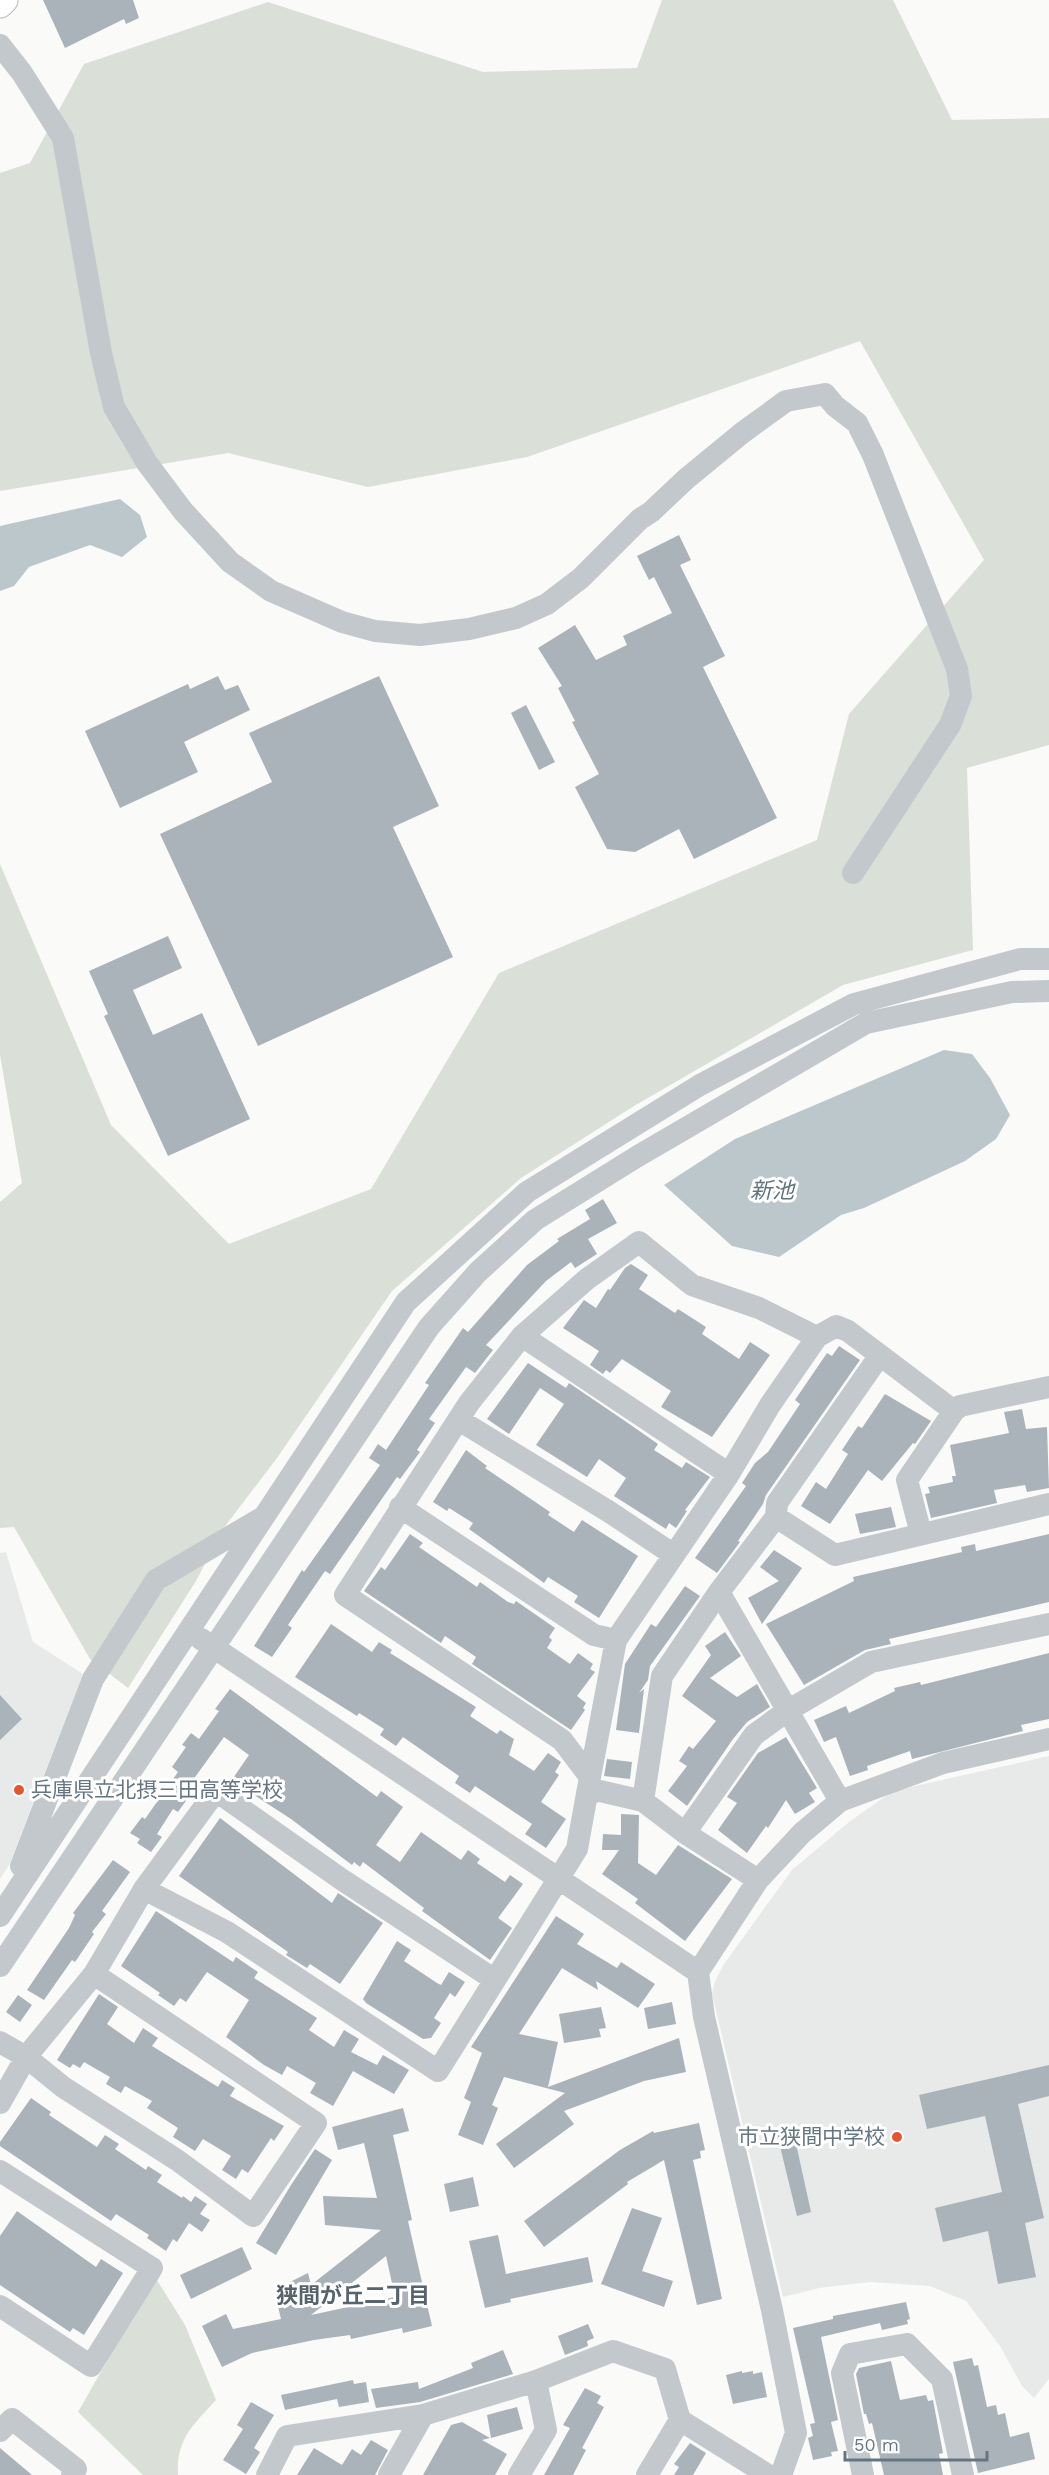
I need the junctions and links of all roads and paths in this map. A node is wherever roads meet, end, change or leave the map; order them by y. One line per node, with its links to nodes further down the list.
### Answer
1 (4, 0): 2 (main road)
2 (0, 4)
3 (0, 45): 4 (street)
4 (853, 873)
5 (1049, 958): 16 (street)
6 (1049, 992): 24 (street)
7 (522, 1336): 8 (street); 12 (street); 13 (street)
8 (817, 1336): 9 (street); 13 (street)
9 (880, 1355): 11 (street); 17 (street)
10 (1049, 1387): 11 (street)
11 (954, 1411): 18 (street)
12 (459, 1420): 15 (street); 19 (street)
13 (729, 1474): 19 (street)
14 (1049, 1504): 18 (street)
15 (400, 1507): 23 (street); 27 (street)
16 (265, 1516): 22 (street); 34 (street)
17 (776, 1517): 18 (street); 20 (street)
18 (921, 1534)
19 (674, 1555): 23 (street)
20 (719, 1592): 25 (street); 28 (street)
21 (1049, 1624): 25 (street)
22 (188, 1630): 24 (street); 34 (street)
23 (616, 1640): 27 (street)
24 (215, 1647): 31 (street); 35 (street)
25 (789, 1710): 29 (street); 30 (street)
26 (1049, 1739): 29 (street)
27 (590, 1785): 28 (street); 31 (street)
28 (643, 1801): 30 (street)
29 (840, 1801): 32 (street)
30 (685, 1833): 32 (street)
31 (558, 1878): 36 (street); 38 (street)
32 (758, 1880): 36 (street)
33 (144, 1889): 37 (street); 38 (street); 38 (street)
34 (2, 1913)
35 (0, 1966)
36 (698, 1972): 54 (street)
37 (94, 1974): 40 (street); 40 (street)
38 (495, 1980)
39 (0, 2042): 40 (street)
40 (26, 2057): 41 (street)
41 (0, 2103)
42 (0, 2171): 43 (street)
43 (0, 2306)
44 (536, 2381): 45 (street); 46 (street); 51 (street)
45 (423, 2415): 49 (street); 50 (street)
46 (680, 2420): 52 (street); 53 (street)
47 (0, 2431): 48 (street)
48 (72, 2475)
49 (267, 2475)
50 (389, 2475)
51 (519, 2475)
52 (647, 2475)
53 (768, 2475)
54 (781, 2475)
55 (863, 2475): 56 (street)
56 (963, 2475)

